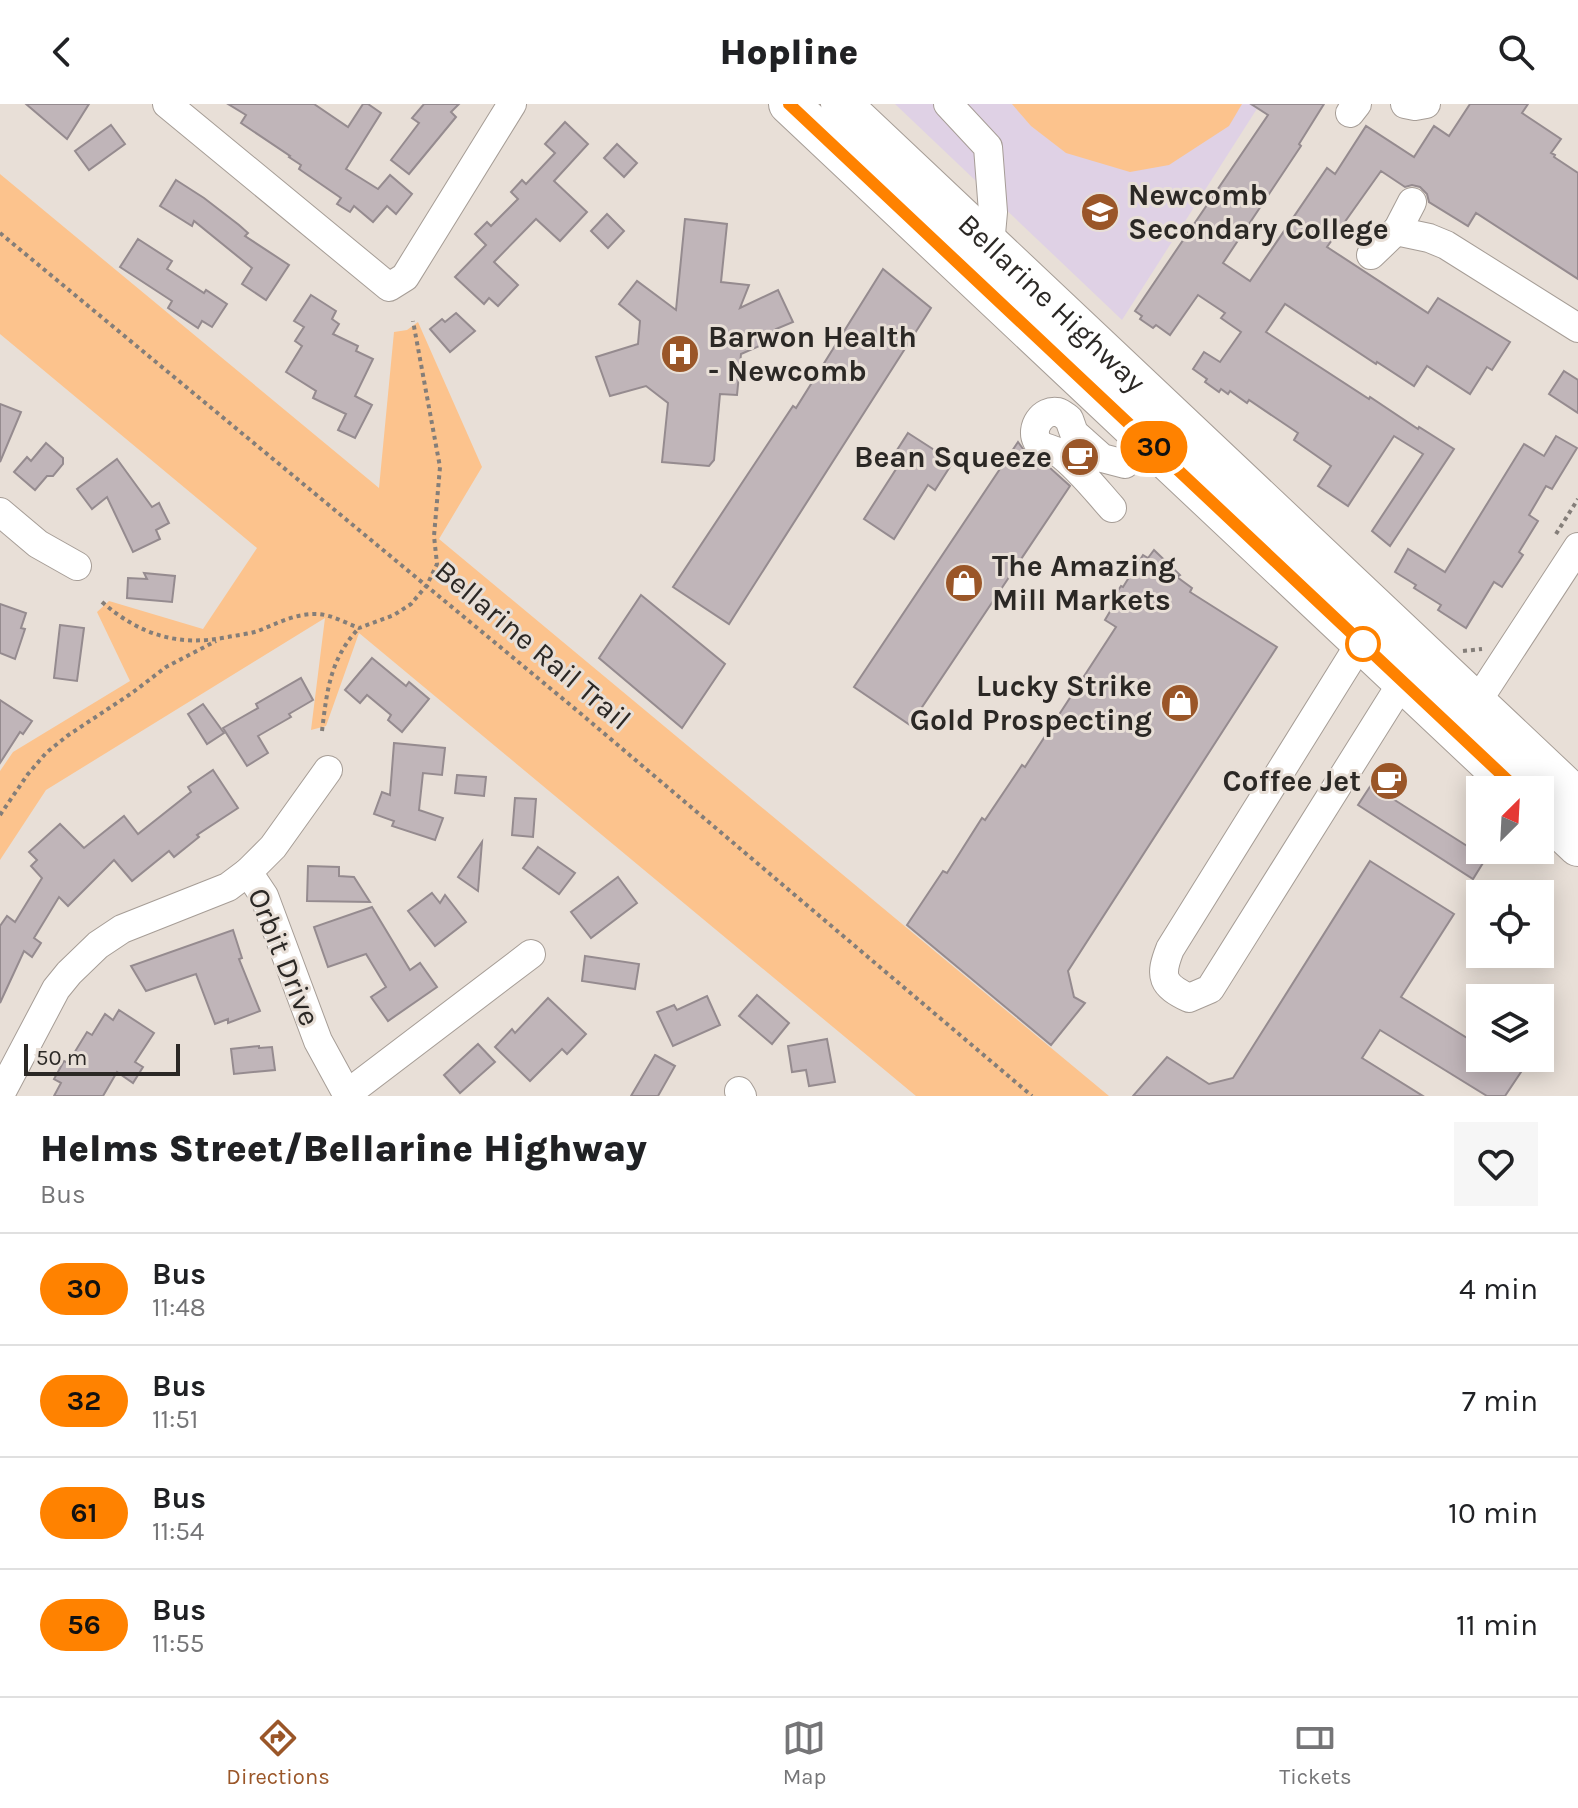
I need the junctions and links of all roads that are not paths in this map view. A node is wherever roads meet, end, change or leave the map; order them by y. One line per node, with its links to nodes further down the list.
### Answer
1 (167, 104): 2 (street)
2 (512, 104)
3 (789, 104): 16 (highway, Bellarine Highway)
4 (841, 104): 8 (highway, Bellarine Highway)
5 (948, 104): 8 (street)
6 (1412, 202): 7 (street)
7 (1396, 231): 9 (street); 10 (street)
8 (990, 245): 18 (highway, Bellarine Highway)
9 (1371, 255)
10 (1578, 328)
11 (1125, 464): 12 (street)
12 (1112, 508)
13 (0, 512): 15 (street)
14 (1566, 542): 18 (street)
15 (77, 566)
16 (1361, 642): 17 (highway, Bellarine Highway); 17 (street)
17 (1403, 681): 18 (highway, Bellarine Highway)
18 (1467, 718): 20 (highway, Bellarine Highway); 21 (highway, Bellarine Highway)
19 (328, 770): 24 (street)
20 (1508, 776)
21 (1578, 799)
22 (1554, 823): 23 (highway)
23 (1578, 846)
24 (248, 872): 26 (street, Orbit Drive); 27 (street, Orbit Drive)
25 (531, 954): 27 (street)
26 (0, 1095)
27 (347, 1095)

